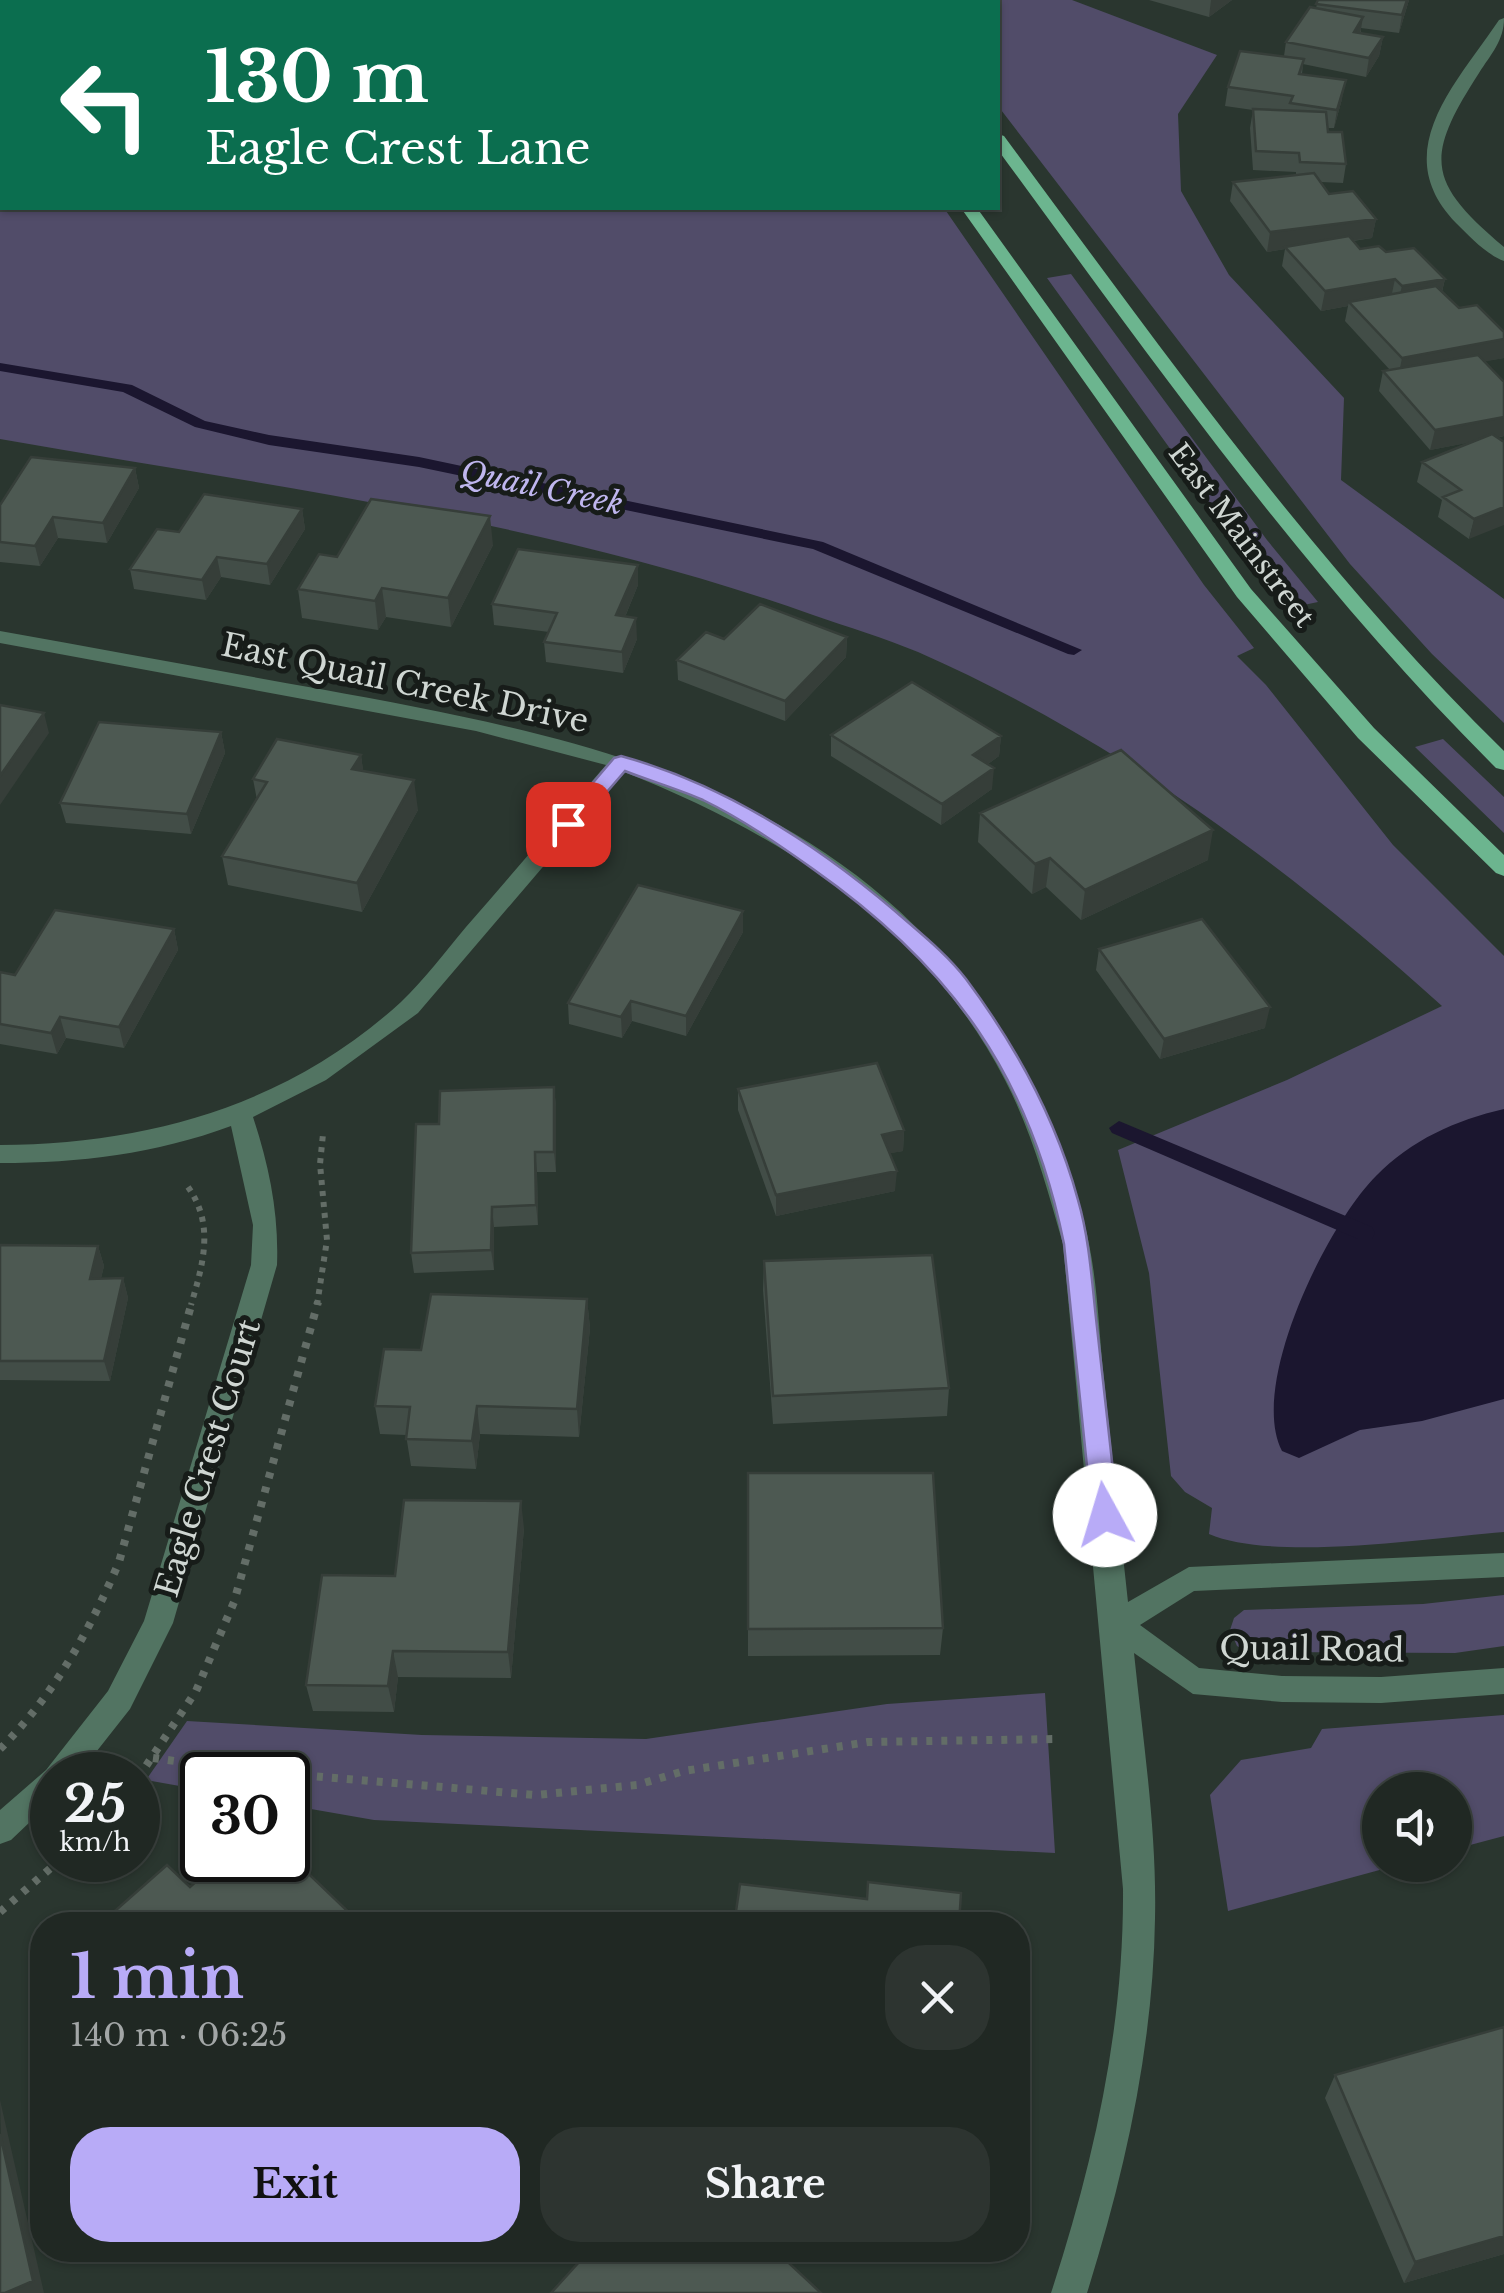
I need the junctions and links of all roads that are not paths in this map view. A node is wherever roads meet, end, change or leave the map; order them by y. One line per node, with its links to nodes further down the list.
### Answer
1 (1504, 24): 4 (street)
2 (1000, 142): 7 (main road, East Mainstreet)
3 (970, 210): 8 (main road, East Mainstreet)
4 (1504, 256)
5 (0, 637): 6 (street, East Quail Creek Drive)
6 (621, 762): 9 (street); 12 (street, East Quail Creek Drive)
7 (1504, 763)
8 (1504, 868)
9 (240, 1115): 10 (street); 14 (street, Eagle Crest Court)
10 (0, 1154)
11 (1504, 1565): 12 (street)
12 (1117, 1624): 13 (street, Quail Road); 17 (street, East Quail Creek Drive)
13 (1504, 1681)
14 (77, 1752)
15 (30, 1802): 16 (street)
16 (0, 1830)
17 (1069, 2293)

